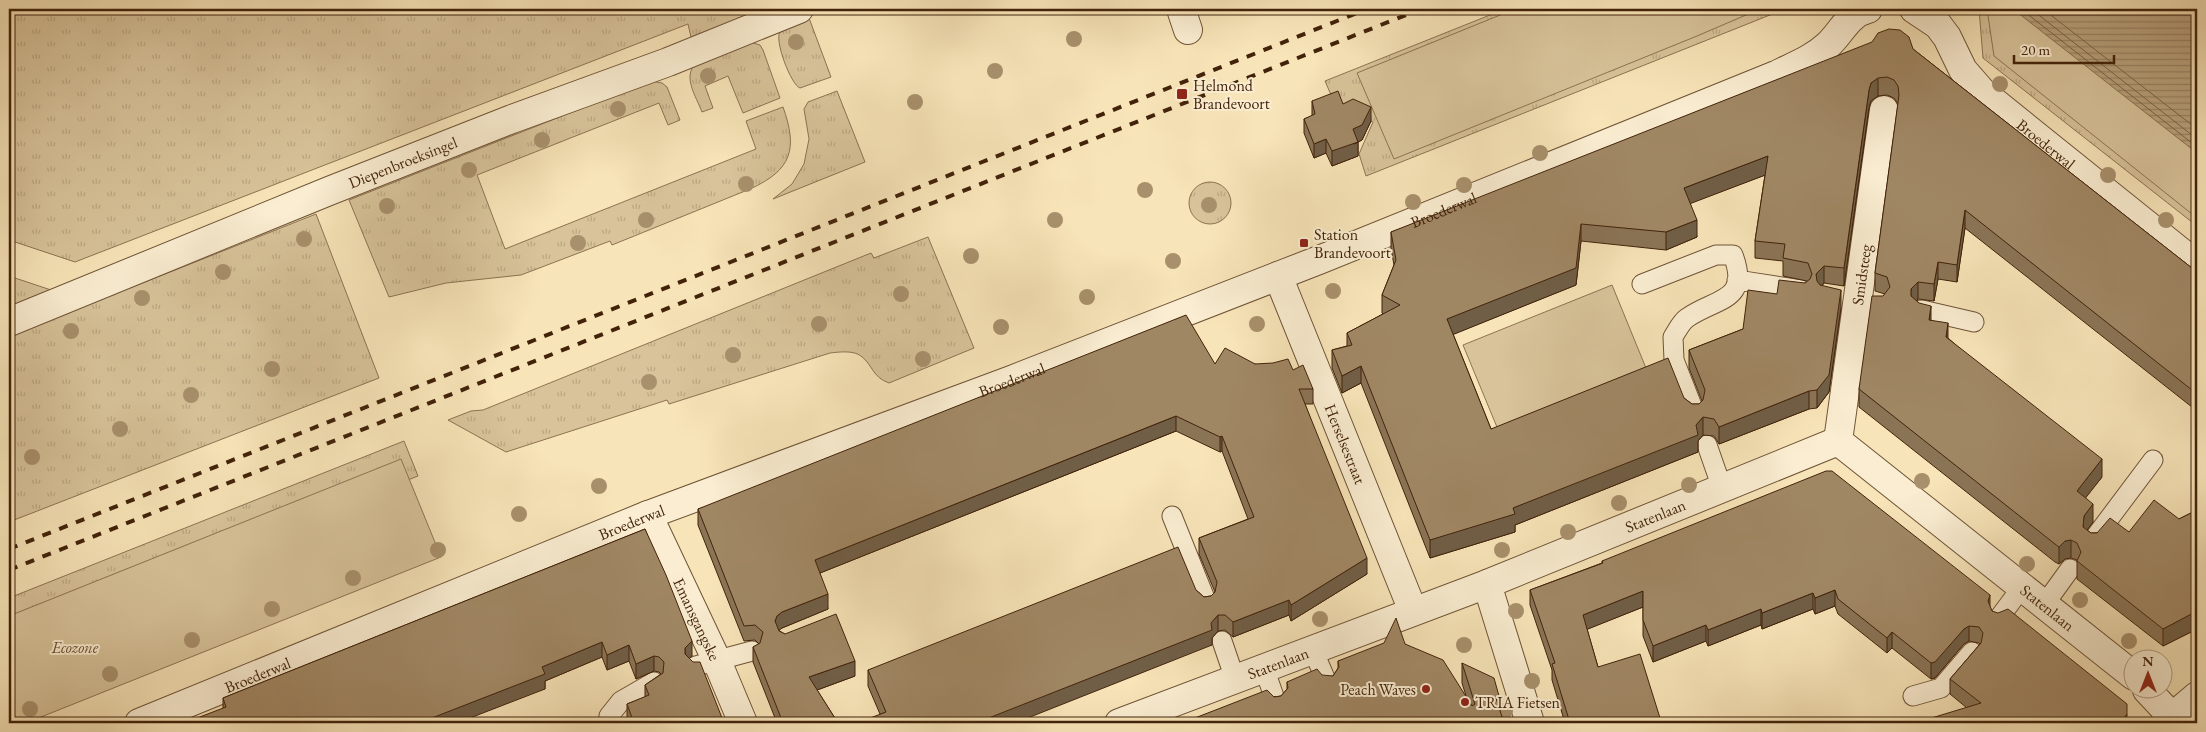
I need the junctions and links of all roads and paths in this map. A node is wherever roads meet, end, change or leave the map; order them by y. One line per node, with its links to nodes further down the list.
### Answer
1 (799, 9): 11 (street, Diepenbroeksingel)
2 (1868, 9): 6 (street, Broederwal)
3 (1914, 9): 5 (street, Broederwal)
4 (1884, 110): 14 (street, Smidsteeg)
5 (2197, 265)
6 (1278, 276): 18 (street, Broederwal); 26 (street, Herselsestraat)
7 (1737, 280): 8 (lane); 9 (lane); 13 (lane)
8 (1642, 284)
9 (1801, 290)
10 (1922, 310): 12 (lane)
11 (9, 322)
12 (1974, 322)
13 (1694, 411)
14 (1838, 441): 17 (street, Statenlaan); 23 (street, Statenlaan)
15 (1707, 445): 17 (lane)
16 (2153, 460): 20 (lane)
17 (1722, 488): 22 (street, Statenlaan)
18 (648, 515): 32 (street, Emansgangske); 44 (street, Broederwal)
19 (1172, 516): 24 (lane)
20 (2093, 540)
21 (2070, 569): 25 (lane)
22 (1487, 584): 26 (street, Statenlaan); 47 (street)
23 (2022, 587): 25 (street, Statenlaan); 27 (lane)
24 (1206, 601)
25 (2044, 605): 34 (street, Statenlaan)
26 (1413, 611): 29 (street, Statenlaan)
27 (1999, 618)
28 (1222, 641): 35 (lane)
29 (1313, 650): 33 (street, Statenlaan); 37 (lane)
30 (752, 651): 32 (lane)
31 (1972, 652): 38 (lane)
32 (706, 663): 45 (street, Emansgangske)
33 (1264, 668): 35 (street, Statenlaan); 41 (lane)
34 (2124, 668)
35 (1235, 679): 46 (street, Statenlaan)
36 (654, 682): 42 (lane)
37 (1328, 684)
38 (1913, 696)
39 (2197, 696): 43 (street)
40 (2155, 700): 43 (street)
41 (1277, 705)
42 (608, 716)
43 (2172, 721)
44 (139, 723)
45 (743, 723)
46 (1119, 723)
47 (1530, 723)

